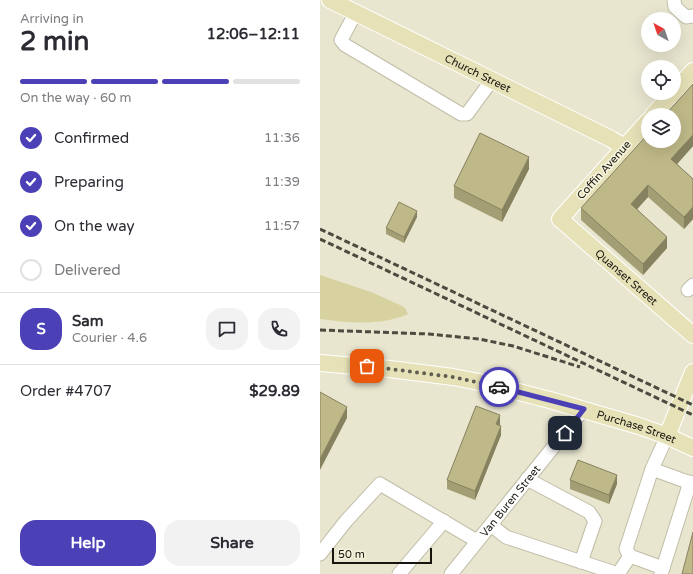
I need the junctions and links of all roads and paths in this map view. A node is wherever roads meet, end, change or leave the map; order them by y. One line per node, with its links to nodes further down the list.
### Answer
1 (323, 0): 4 (street)
2 (330, 0): 5 (main road, Church Street)
3 (674, 0): 6 (street)
4 (320, 3)
5 (356, 12): 8 (main road, Church Street); 8 (street)
6 (693, 16)
7 (693, 70): 9 (main road)
8 (492, 80): 13 (main road, Church Street)
9 (681, 83)
10 (666, 100): 11 (main road)
11 (659, 108)
12 (641, 129): 13 (main road, Coffin Avenue)
13 (624, 147): 14 (main road, Coffin Avenue)
14 (560, 219): 15 (main road, Quanset Street)
15 (693, 336)
16 (320, 362): 18 (main road, Purchase Street)
17 (693, 372): 19 (main road)
18 (584, 409): 19 (main road, Purchase Street); 22 (street, Van Buren Street)
19 (666, 436): 20 (main road, Purchase Street); 21 (street)
20 (693, 448)
21 (652, 469): 23 (street); 28 (street)
22 (528, 479): 25 (street, Van Buren Street); 29 (street)
23 (691, 483): 30 (street)
24 (444, 521): 26 (street); 27 (street); 31 (street)
25 (491, 525): 26 (street, Van Buren Street); 29 (street)
26 (478, 541): 32 (street, Van Buren Street)
27 (320, 554)
28 (630, 556): 29 (street); 30 (street)
29 (582, 562)
30 (662, 571)
31 (399, 574)
32 (451, 574)

